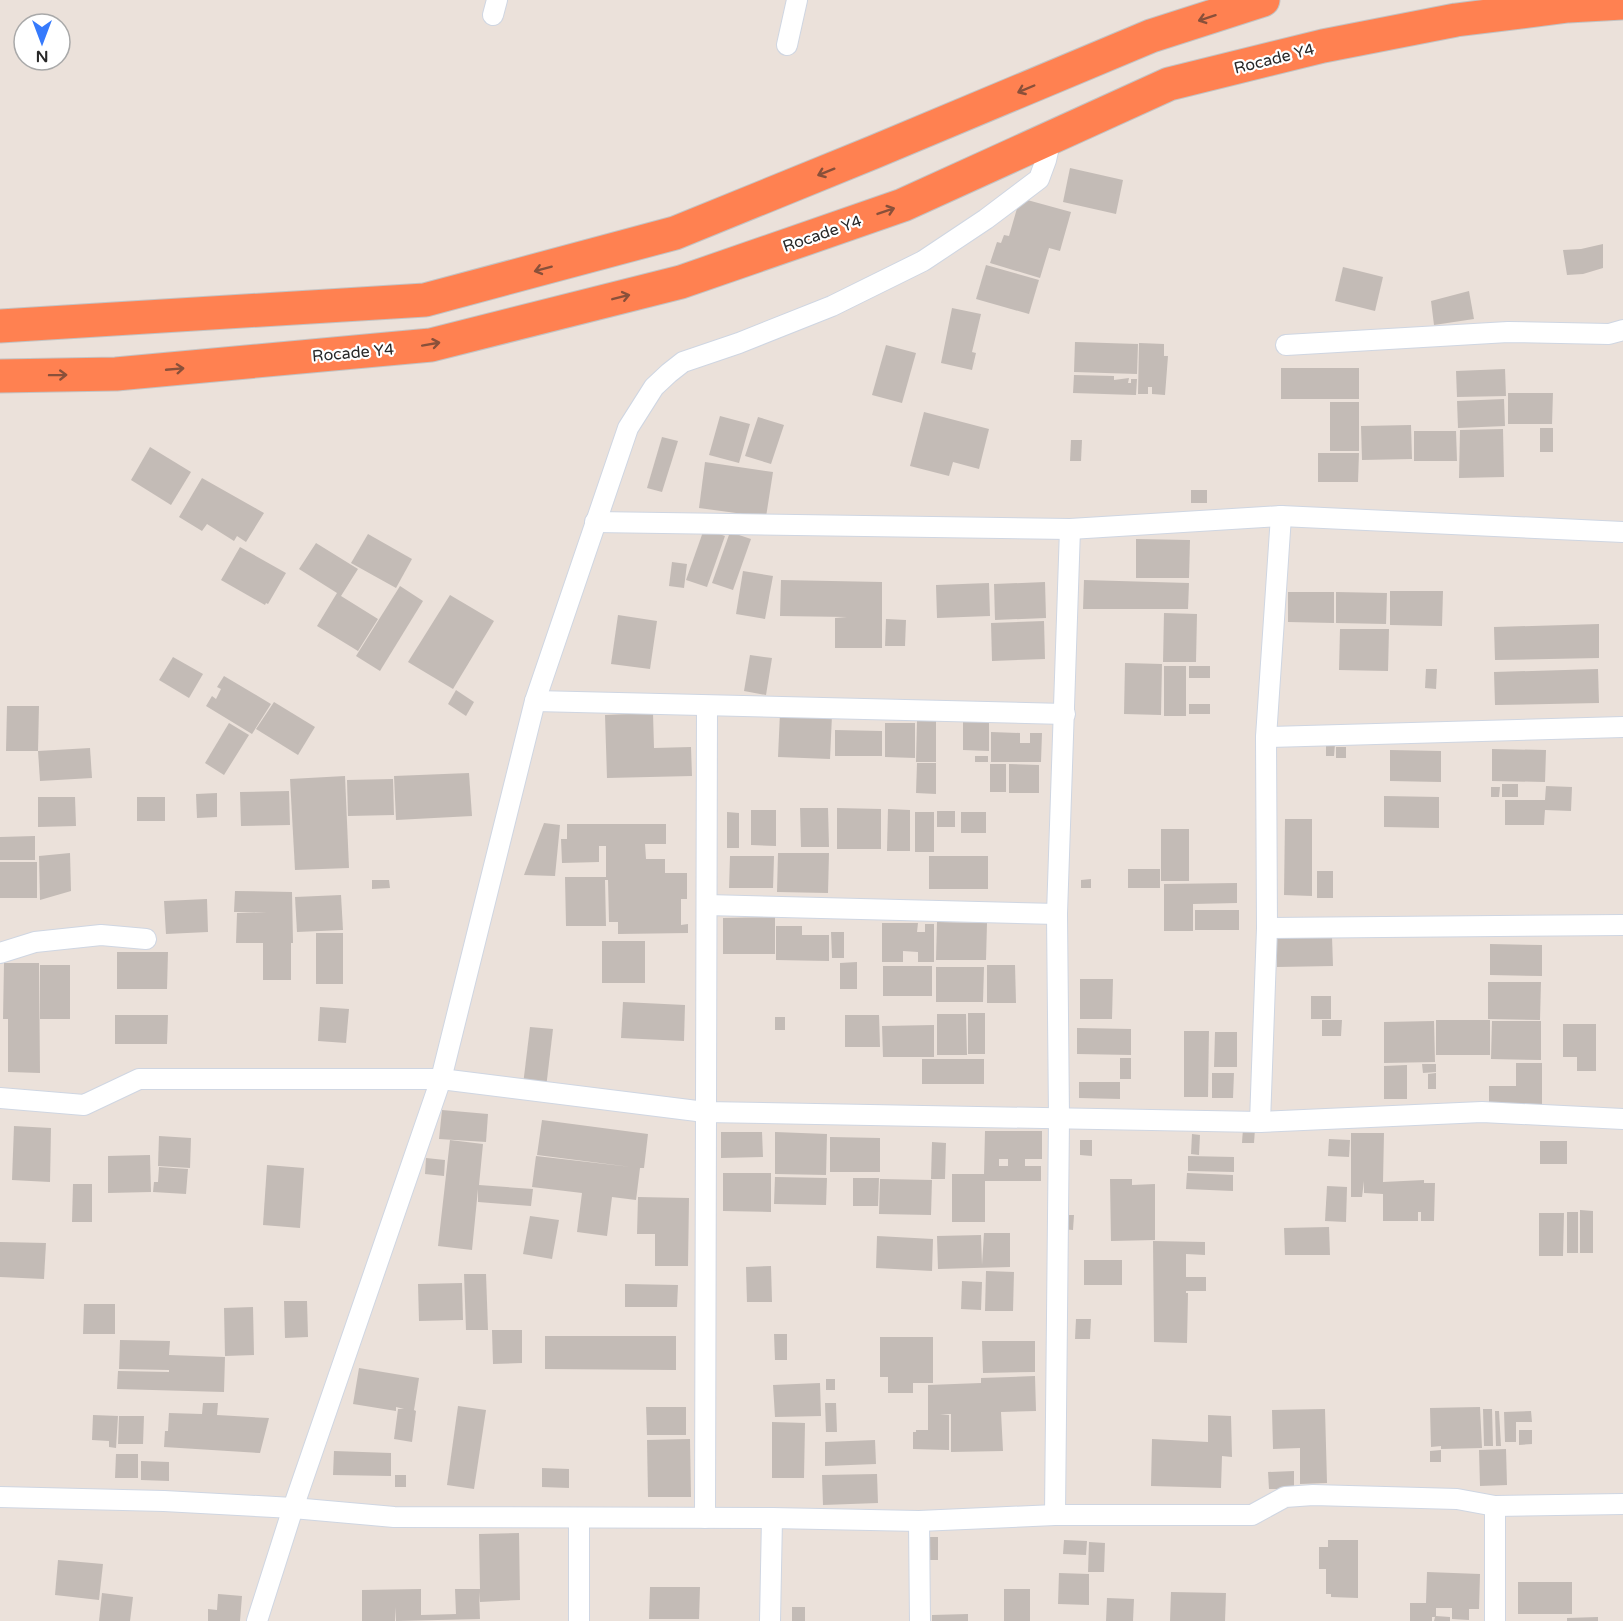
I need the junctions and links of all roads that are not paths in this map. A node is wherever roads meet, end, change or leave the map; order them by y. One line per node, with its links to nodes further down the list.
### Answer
1 (797, 0): 6 (street)
2 (1263, 0): 8 (highway, one-way to 8)
3 (1623, 3): 4 (highway, Rocade Y4)
4 (1456, 20): 5 (highway); 7 (highway, Rocade Y4)
5 (1623, 21)
6 (787, 45)
7 (1051, 138): 11 (highway, Rocade Y4, one-way to 7); 13 (street)
8 (0, 326)
9 (1623, 330): 10 (street)
10 (1286, 345)
11 (0, 376)
12 (1281, 516): 14 (street); 15 (street); 20 (street)
13 (595, 522): 14 (street); 16 (street)
14 (1070, 530): 18 (street)
15 (1623, 532)
16 (535, 701): 17 (street); 27 (street)
17 (707, 706): 18 (street); 21 (street)
18 (1065, 714): 22 (street)
19 (1623, 727): 20 (street)
20 (1266, 737): 24 (street)
21 (706, 905): 22 (street); 29 (street)
22 (1057, 914): 30 (street)
23 (1623, 925): 24 (street)
24 (1267, 928): 32 (street)
25 (147, 939): 26 (street)
26 (0, 953)
27 (441, 1079): 28 (street); 29 (street); 36 (street)
28 (0, 1098)
29 (705, 1112): 30 (street); 39 (street)
30 (1059, 1118): 32 (street); 37 (street)
31 (1623, 1119): 32 (street)
32 (1260, 1122)
33 (0, 1497): 36 (street)
34 (1623, 1504): 35 (street)
35 (1495, 1506): 37 (street); 46 (street)
36 (293, 1508): 38 (street); 42 (street)
37 (1055, 1515): 41 (street)
38 (579, 1518): 39 (street); 43 (street)
39 (705, 1518): 40 (street)
40 (772, 1518): 41 (street); 44 (street)
41 (919, 1521): 45 (street)
42 (257, 1621)
43 (579, 1621)
44 (770, 1621)
45 (920, 1621)
46 (1495, 1621)

